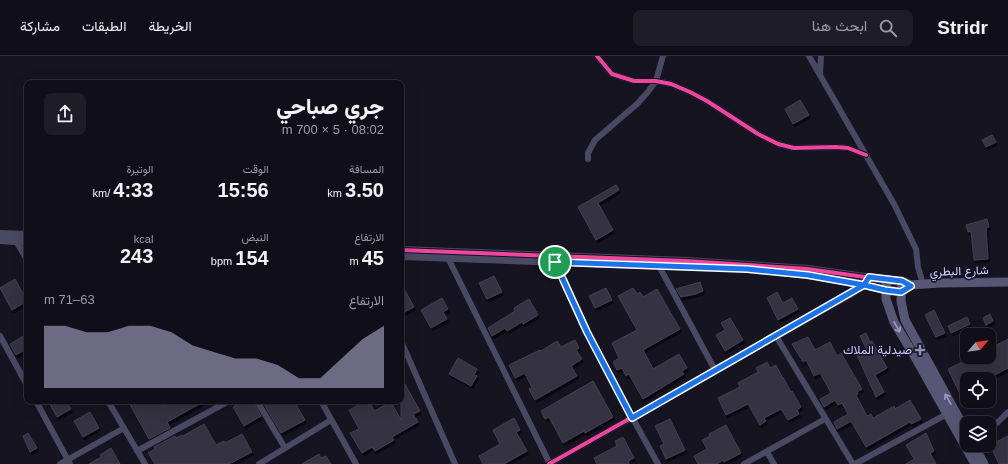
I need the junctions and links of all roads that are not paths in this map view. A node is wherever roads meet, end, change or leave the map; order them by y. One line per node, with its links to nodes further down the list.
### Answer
1 (597, 56): 6 (street)
2 (663, 56): 6 (street)
3 (809, 56): 5 (street)
4 (821, 56): 5 (street)
5 (820, 74): 7 (street)
6 (656, 81): 7 (street); 8 (street)
7 (866, 155): 24 (street)
8 (588, 159)
9 (0, 234): 10 (street)
10 (24, 235)
11 (0, 240): 12 (street)
12 (16, 241): 13 (street); 15 (street)
13 (24, 242)
14 (404, 250): 20 (street)
15 (24, 255)
16 (404, 256): 17 (street)
17 (448, 258): 18 (street); 57 (street)
18 (555, 262): 19 (street); 41 (street)
19 (659, 266): 25 (street); 32 (street)
20 (869, 277): 21 (street); 25 (street)
21 (886, 280): 22 (main road); 27 (main road)
22 (902, 281): 26 (main road); 28 (main road)
23 (1008, 282): 24 (main road, شارع البطري)
24 (923, 284): 26 (main road, شارع البطري)
25 (864, 285): 27 (street); 30 (street)
26 (911, 286): 28 (main road)
27 (885, 290): 28 (main road); 40 (main road, one-way to 40)
28 (901, 292): 44 (main road, one-way to 28)
29 (0, 336): 33 (street)
30 (776, 336): 32 (street); 42 (street)
31 (404, 349): 56 (street)
32 (715, 370): 41 (street)
33 (24, 380)
34 (38, 404): 51 (street)
35 (110, 404): 46 (street)
36 (223, 404): 48 (street)
37 (259, 404): 47 (street)
38 (323, 404): 43 (street)
39 (1008, 412): 45 (street)
40 (947, 414): 61 (street); 62 (main road)
41 (632, 418): 57 (street); 58 (street)
42 (825, 419): 49 (street); 61 (street)
43 (332, 420): 47 (street); 55 (street)
44 (960, 420)
45 (996, 423)
46 (124, 428): 48 (street); 51 (street)
47 (285, 448): 54 (street)
48 (137, 451): 53 (street)
49 (767, 452): 59 (street); 60 (street)
50 (978, 452): 63 (main road)
51 (69, 462): 52 (street)
52 (60, 464)
53 (145, 464)
54 (259, 464)
55 (356, 464)
56 (455, 464)
57 (550, 464)
58 (658, 464)
59 (744, 464)
60 (774, 464)
61 (854, 464)
62 (975, 464)
63 (984, 464)

